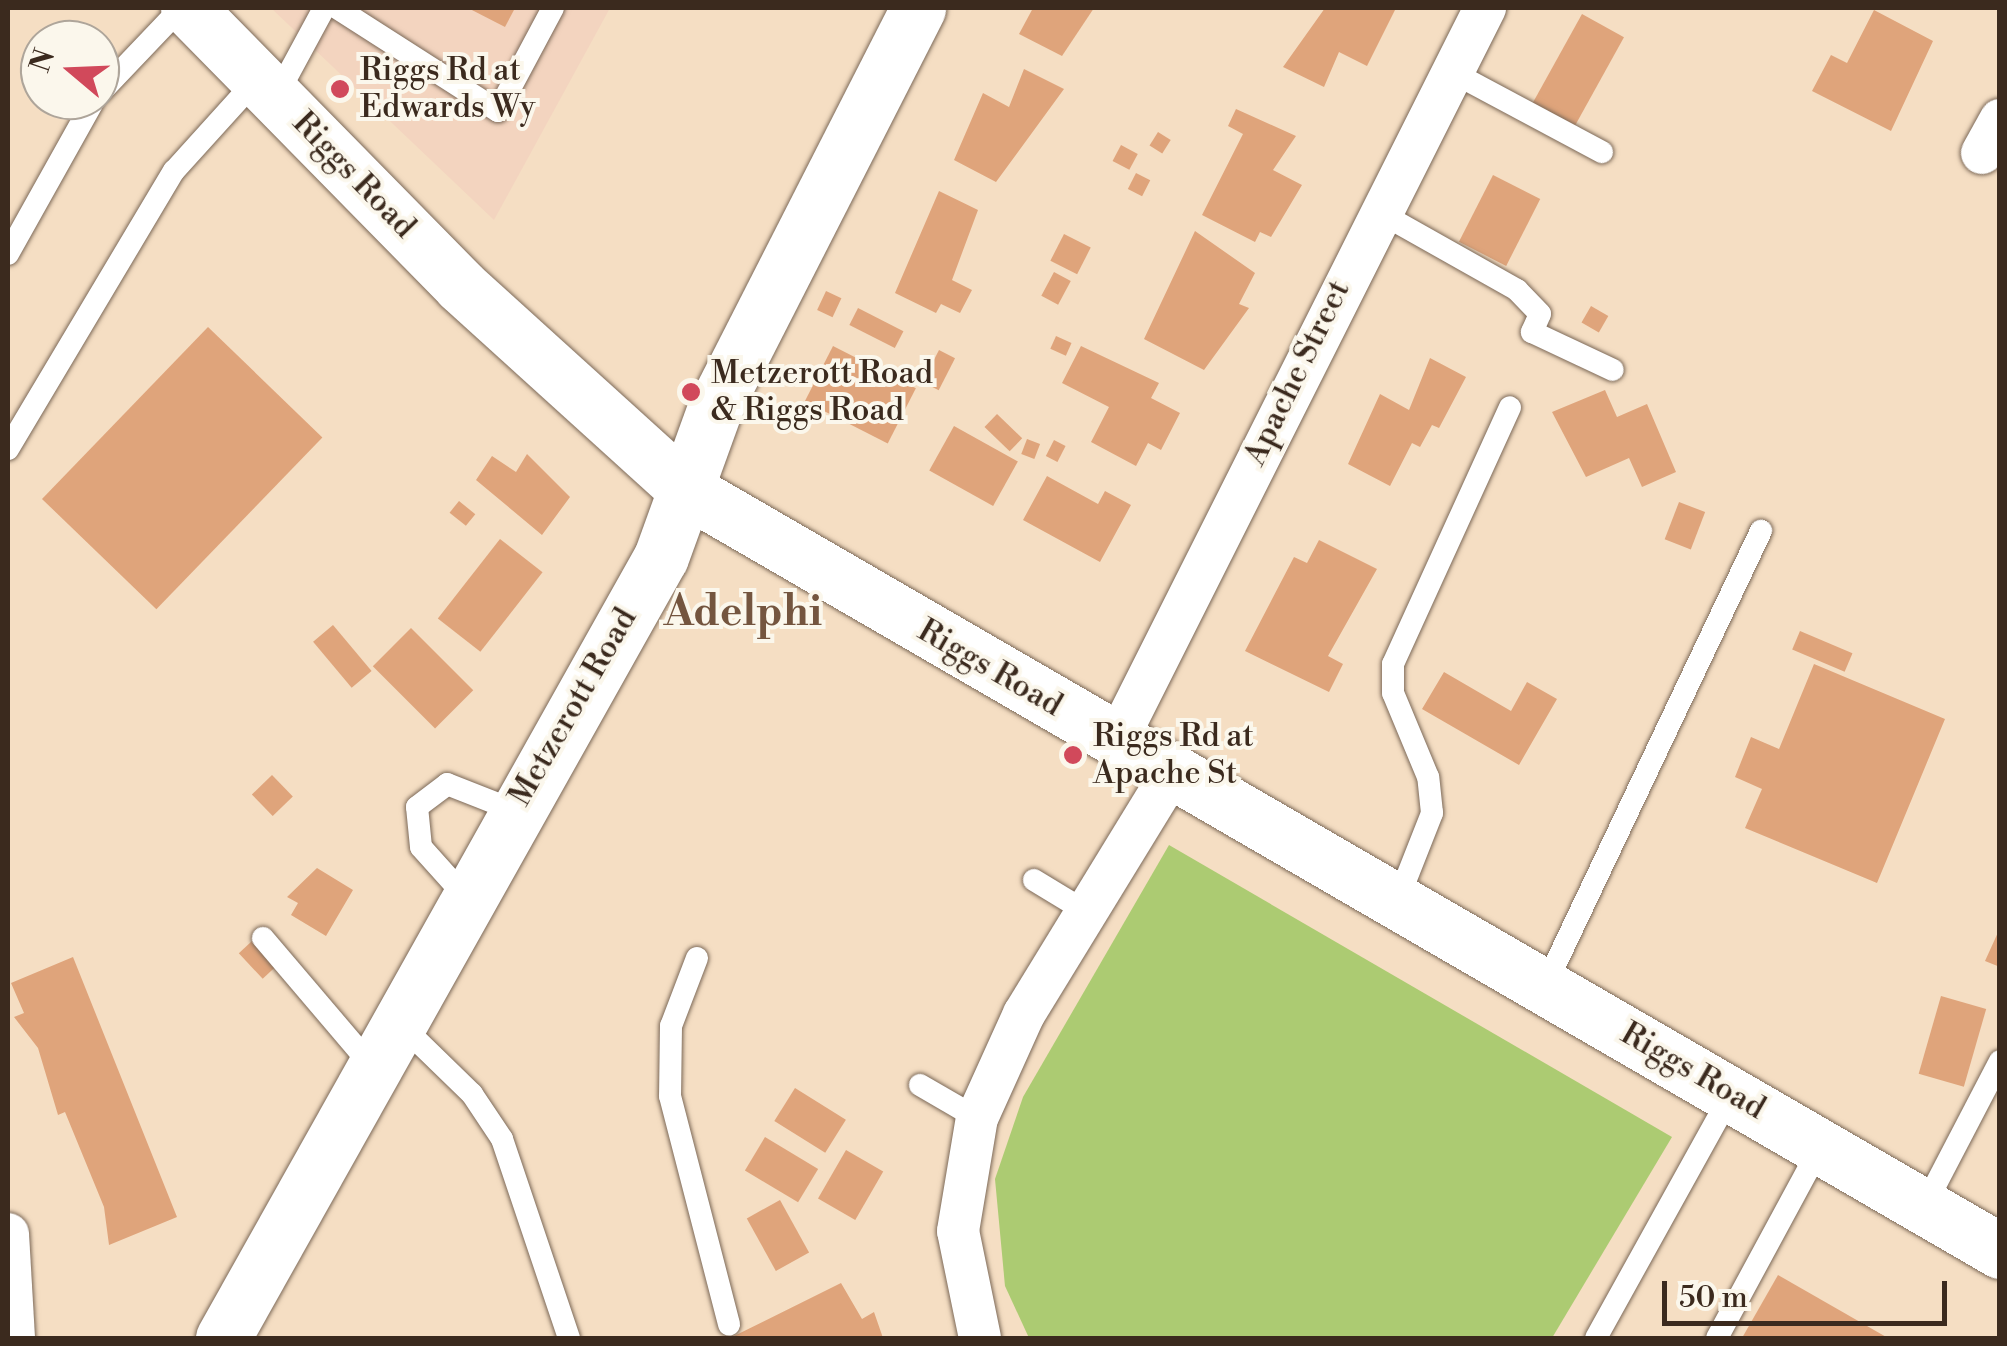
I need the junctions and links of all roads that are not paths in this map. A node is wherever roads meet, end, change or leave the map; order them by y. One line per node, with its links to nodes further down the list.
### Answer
1 (184, 8): 8 (lane); 9 (main road, Riggs Road)
2 (324, 8): 9 (lane)
3 (337, 8): 4 (lane)
4 (552, 8)
5 (918, 8): 17 (main road, Metzerott Road)
6 (1485, 8): 7 (street, Apache Street)
7 (1452, 72): 11 (lane); 12 (street, Apache Street)
8 (120, 73)
9 (268, 86): 16 (lane); 17 (main road, Riggs Road)
10 (83, 120): 13 (lane)
11 (1602, 152)
12 (1377, 211): 14 (lane); 19 (street, Apache Street)
13 (8, 254)
14 (1612, 370)
15 (1510, 407): 24 (lane)
16 (8, 448)
17 (686, 489): 19 (main road, Riggs Road); 21 (main road, Metzerott Road)
18 (1761, 531): 28 (lane)
19 (1116, 742): 20 (main road, Riggs Road)
20 (1171, 774): 24 (main road, Riggs Road); 25 (street)
21 (513, 810): 23 (main road, Metzerott Road); 23 (lane)
22 (1034, 880): 25 (lane)
23 (464, 895): 29 (main road, Metzerott Road)
24 (1397, 902): 28 (main road, Riggs Road)
25 (1085, 911): 33 (street)
26 (263, 938): 29 (lane)
27 (698, 958): 38 (lane)
28 (1546, 986): 32 (main road, Riggs Road)
29 (384, 1043): 40 (main road, Metzerott Road); 41 (lane)
30 (2000, 1061): 35 (lane)
31 (920, 1085): 33 (lane)
32 (1732, 1092): 34 (main road, Riggs Road); 43 (lane)
33 (977, 1118): 42 (street)
34 (1821, 1146): 35 (main road, Riggs Road); 44 (lane)
35 (1925, 1205): 37 (main road, Riggs Road)
36 (8, 1234): 39 (street)
37 (2000, 1251)
38 (729, 1324)
39 (14, 1338)
40 (223, 1338)
41 (569, 1338)
42 (980, 1338)
43 (1596, 1338)
44 (1717, 1338)

